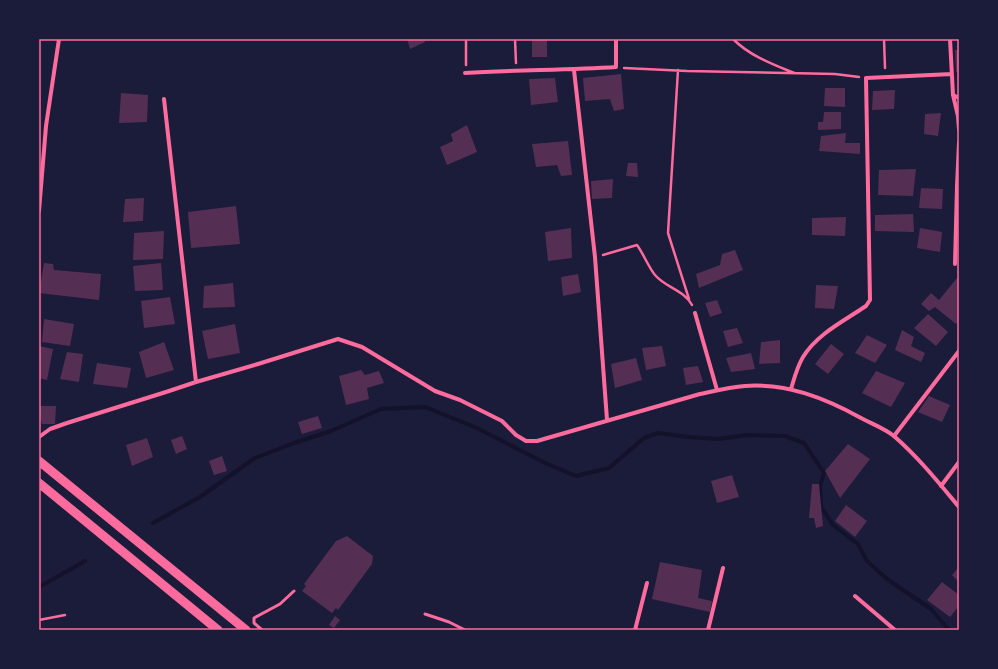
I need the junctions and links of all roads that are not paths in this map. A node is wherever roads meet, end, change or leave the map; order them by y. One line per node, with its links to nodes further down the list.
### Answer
1 (60, 39): 12 (street)
2 (616, 39): 4 (street)
3 (950, 39): 6 (street)
4 (574, 70): 5 (street); 19 (street)
5 (466, 73)
6 (952, 74): 7 (street); 18 (street)
7 (953, 95): 8 (street); 10 (street)
8 (959, 98)
9 (164, 99): 16 (street)
10 (959, 129)
11 (959, 143): 13 (street)
12 (39, 211)
13 (955, 264)
14 (695, 313): 17 (street)
15 (959, 351): 20 (street)
16 (196, 382): 19 (street); 21 (street)
17 (717, 390): 18 (street); 19 (street)
18 (791, 390): 20 (street)
19 (607, 420)
20 (894, 436): 25 (street)
21 (39, 437)
22 (39, 460): 33 (main road)
23 (959, 462): 25 (street)
24 (39, 483): 32 (main road)
25 (941, 486): 26 (street)
26 (959, 507)
27 (723, 568): 37 (street)
28 (647, 583): 36 (street)
29 (294, 591): 34 (lane)
30 (855, 596): 38 (street)
31 (425, 614): 35 (lane)
32 (218, 630)
33 (246, 630)
34 (262, 630)
35 (465, 630)
36 (635, 630)
37 (708, 630)
38 (895, 630)

